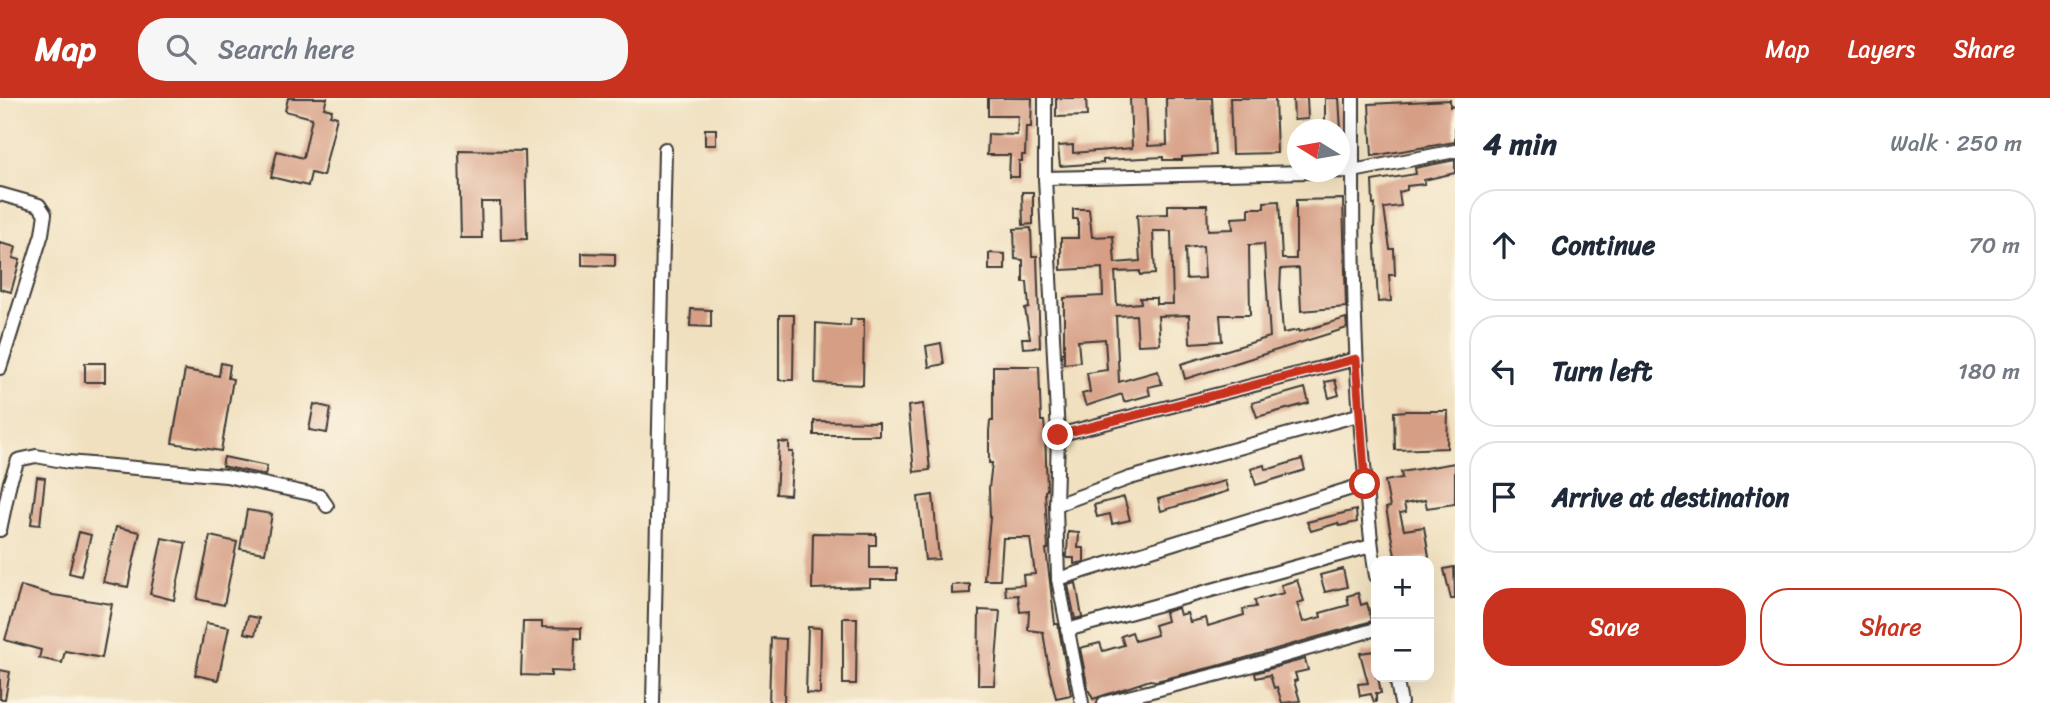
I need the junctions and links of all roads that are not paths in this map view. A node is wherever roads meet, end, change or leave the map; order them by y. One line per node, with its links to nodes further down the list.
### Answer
1 (1045, 98): 6 (street)
2 (1353, 98): 5 (street)
3 (665, 149): 22 (street)
4 (1455, 150): 5 (street)
5 (1353, 171): 6 (street); 8 (street)
6 (1045, 178): 11 (street)
7 (0, 194): 9 (street)
8 (1356, 359): 10 (street); 11 (street)
9 (0, 368)
10 (1359, 415): 12 (street); 13 (street)
11 (1058, 435): 13 (street)
12 (1365, 484): 16 (street); 18 (street)
13 (1056, 505): 18 (street)
14 (327, 506): 15 (street)
15 (0, 530)
16 (1371, 546): 17 (street); 19 (street)
17 (1373, 556)
18 (1058, 579): 19 (street)
19 (1067, 630): 23 (street)
20 (1371, 630): 24 (street)
21 (1397, 682): 25 (street)
22 (653, 703)
23 (1082, 703)
24 (1104, 703)
25 (1401, 703)

